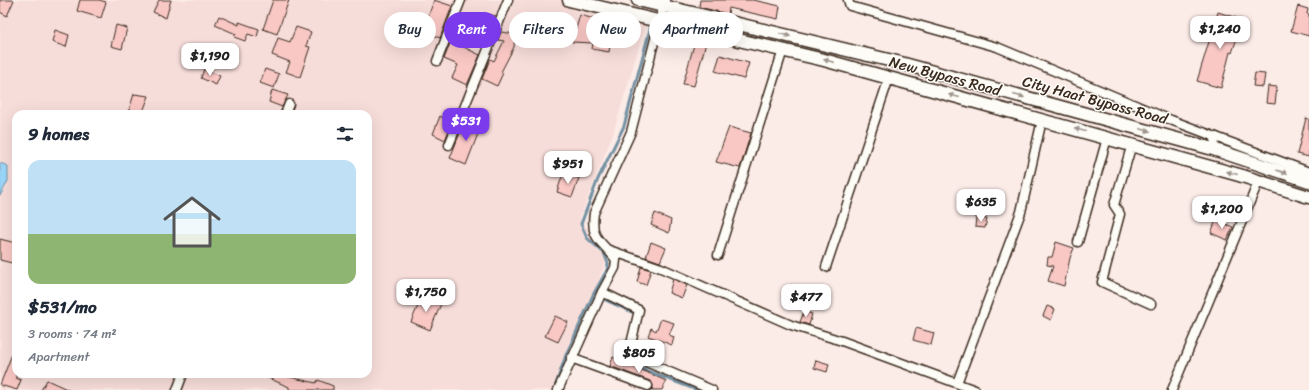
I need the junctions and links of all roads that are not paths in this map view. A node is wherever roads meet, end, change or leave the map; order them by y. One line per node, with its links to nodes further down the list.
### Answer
1 (461, 0): 11 (street)
2 (508, 0): 19 (street)
3 (569, 0): 7 (main road, New Bypass Road)
4 (638, 0): 6 (main road, City Haat Bypass Road)
5 (848, 0): 16 (street)
6 (664, 3): 20 (main road, City Haat Bypass Road, one-way to 20)
7 (649, 19)
8 (743, 41): 10 (main road, New Bypass Road)
9 (653, 48): 26 (street)
10 (783, 50): 12 (main road, New Bypass Road, one-way to 10); 27 (street)
11 (437, 61)
12 (889, 78): 15 (main road, New Bypass Road, one-way to 12); 28 (street)
13 (289, 104): 14 (street)
14 (286, 110)
15 (1042, 120): 17 (main road, New Bypass Road, one-way to 15); 33 (street)
16 (1216, 137): 20 (street); 21 (street)
17 (1107, 138): 18 (main road, New Bypass Road); 25 (street)
18 (1132, 144): 22 (main road, New Bypass Road, one-way to 18); 30 (street)
19 (449, 145)
20 (1213, 149): 23 (main road, City Haat Bypass Road, one-way to 23)
21 (1309, 172)
22 (1259, 180): 24 (main road, New Bypass Road); 39 (street)
23 (1309, 181)
24 (1309, 198)
25 (1078, 242)
26 (609, 250): 29 (street); 33 (street)
27 (718, 255)
28 (826, 267)
29 (602, 292): 31 (street); 37 (street)
30 (1151, 304)
31 (572, 358): 34 (street); 36 (street)
32 (182, 378): 35 (street)
33 (957, 383): 38 (street)
34 (648, 386)
35 (177, 390)
36 (558, 390)
37 (712, 390)
38 (975, 390)
39 (1172, 390)

